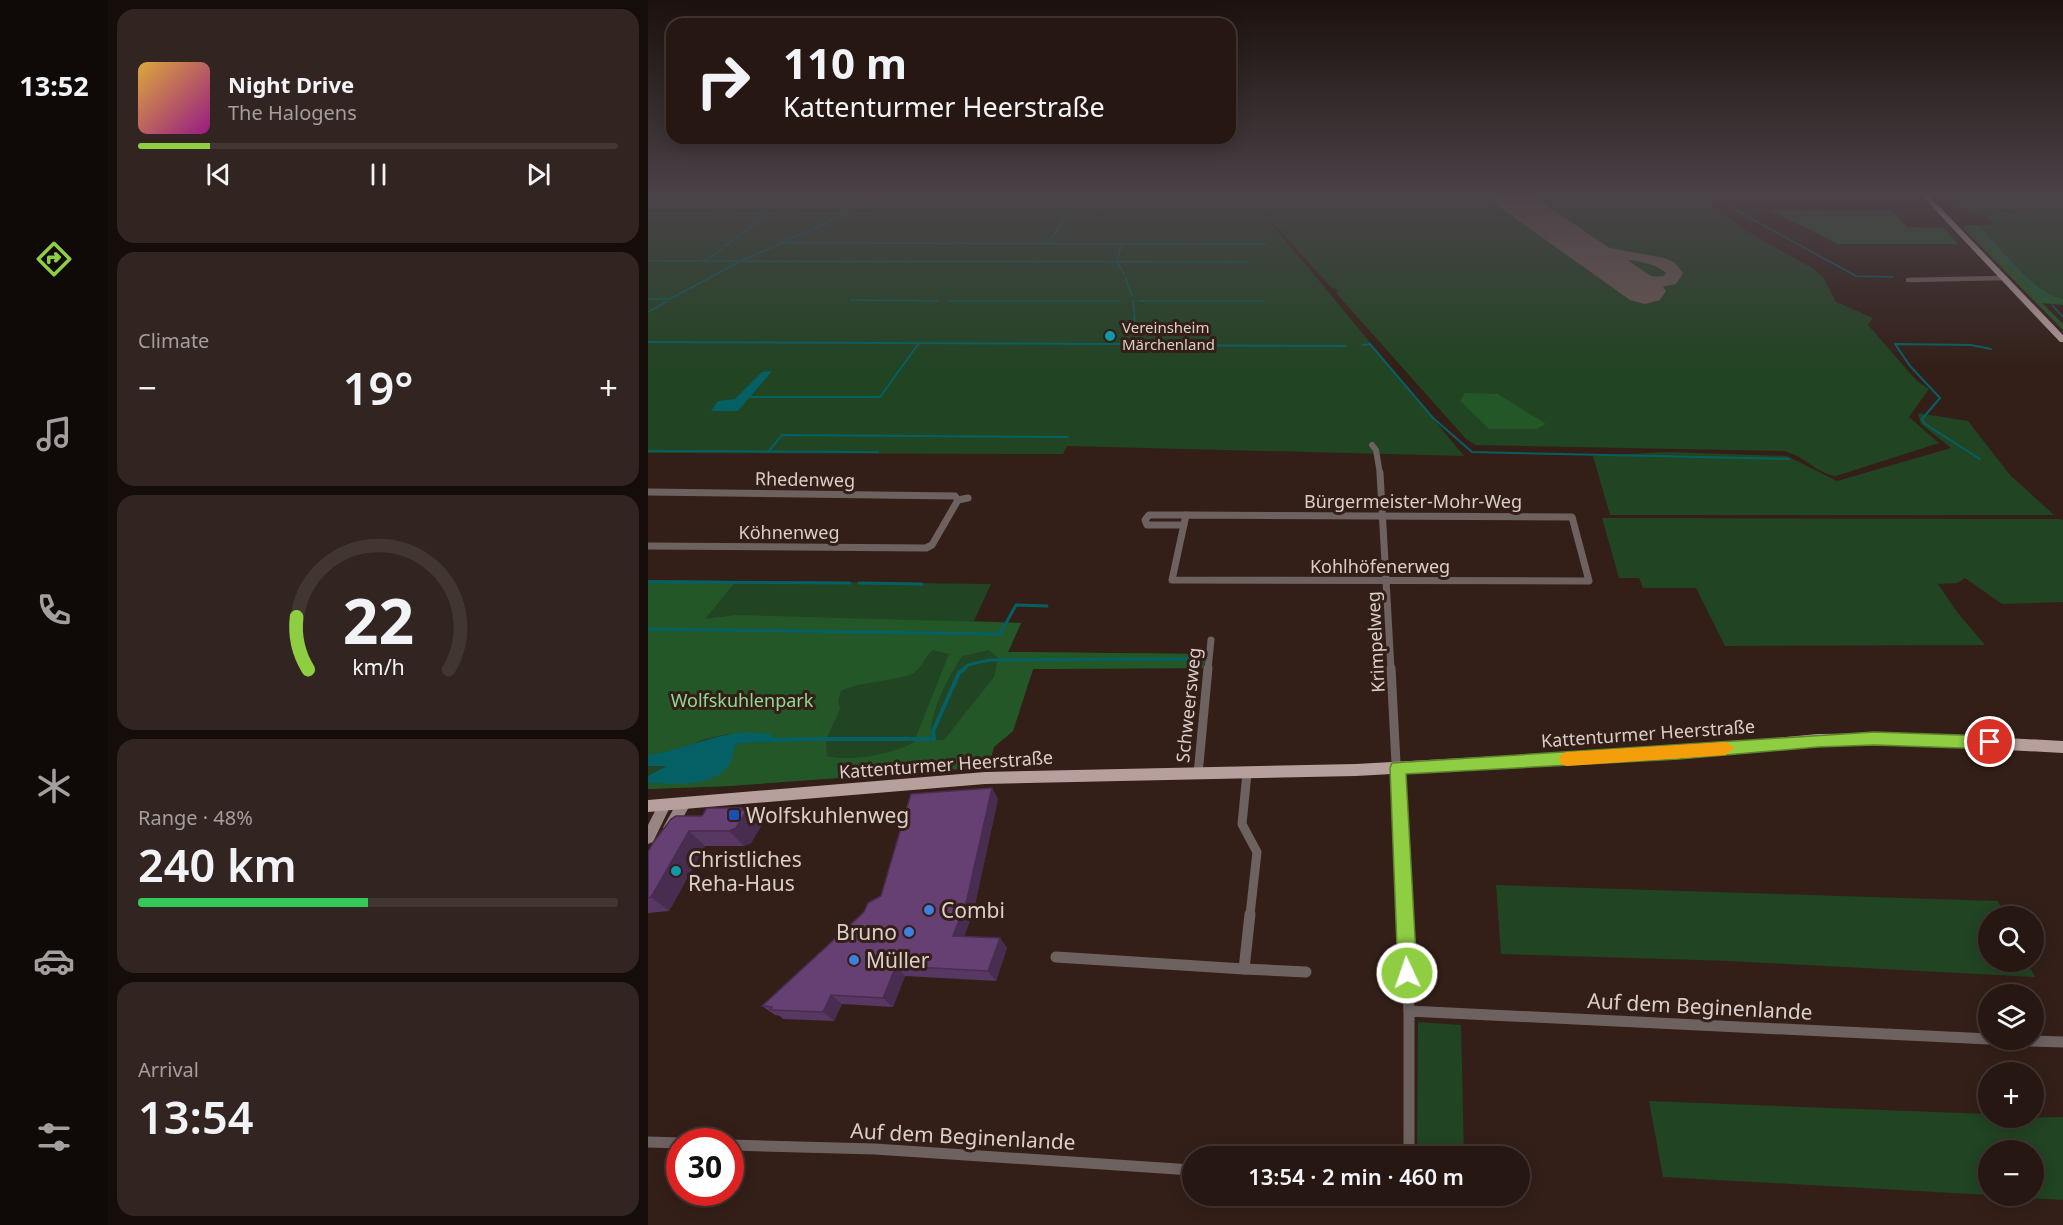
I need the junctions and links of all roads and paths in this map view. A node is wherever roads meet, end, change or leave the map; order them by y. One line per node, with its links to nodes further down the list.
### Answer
1 (1979, 253): 2 (main road)
2 (2002, 278): 3 (street); 4 (main road)
3 (1908, 280)
4 (2054, 332): 5 (main road); 6 (main road)
5 (2063, 340)
6 (2063, 346)
7 (1372, 445): 12 (street, Krimpelweg)
8 (648, 492): 10 (street, Rhedenweg)
9 (968, 498): 10 (street, Rhedenweg)
10 (958, 500): 14 (street, Köhnenweg)
11 (1186, 515): 12 (street, Bürgermeister-Mohr-Weg); 13 (street); 13 (street, Bürgermeister-Mohr-Weg)
12 (1384, 516): 15 (street, Bürgermeister-Mohr-Weg); 16 (street, Krimpelweg)
13 (1184, 525): 16 (street, Kohlhöfenerweg)
14 (648, 546)
15 (1588, 581): 16 (street, Kohlhöfenerweg)
16 (1387, 582): 19 (street, Krimpelweg)
17 (1211, 640): 21 (street, Schweersweg)
18 (2059, 745): 19 (main road, Kattenturmer Heerstraße)
19 (1398, 768): 20 (main road, Kattenturmer Heerstraße); 30 (street)
20 (1247, 773): 21 (main road, Kattenturmer Heerstraße); 28 (street)
21 (1198, 774): 22 (main road, Kattenturmer Heerstraße)
22 (684, 803): 23 (main road, Kattenturmer Heerstraße); 26 (street)
23 (665, 805): 24 (main road, Kattenturmer Heerstraße); 25 (street)
24 (648, 806)
25 (648, 838)
26 (657, 849)
27 (1056, 957): 28 (street)
28 (1244, 969): 29 (street)
29 (1306, 972)
30 (1409, 1011): 31 (street, Auf dem Beginenlande); 37 (street)
31 (1978, 1038)
32 (2044, 1041): 33 (street)
33 (2063, 1042)
34 (648, 1142): 35 (street)
35 (666, 1143)
36 (744, 1145): 38 (street, Auf dem Beginenlande)
37 (1409, 1146)
38 (1182, 1169)

